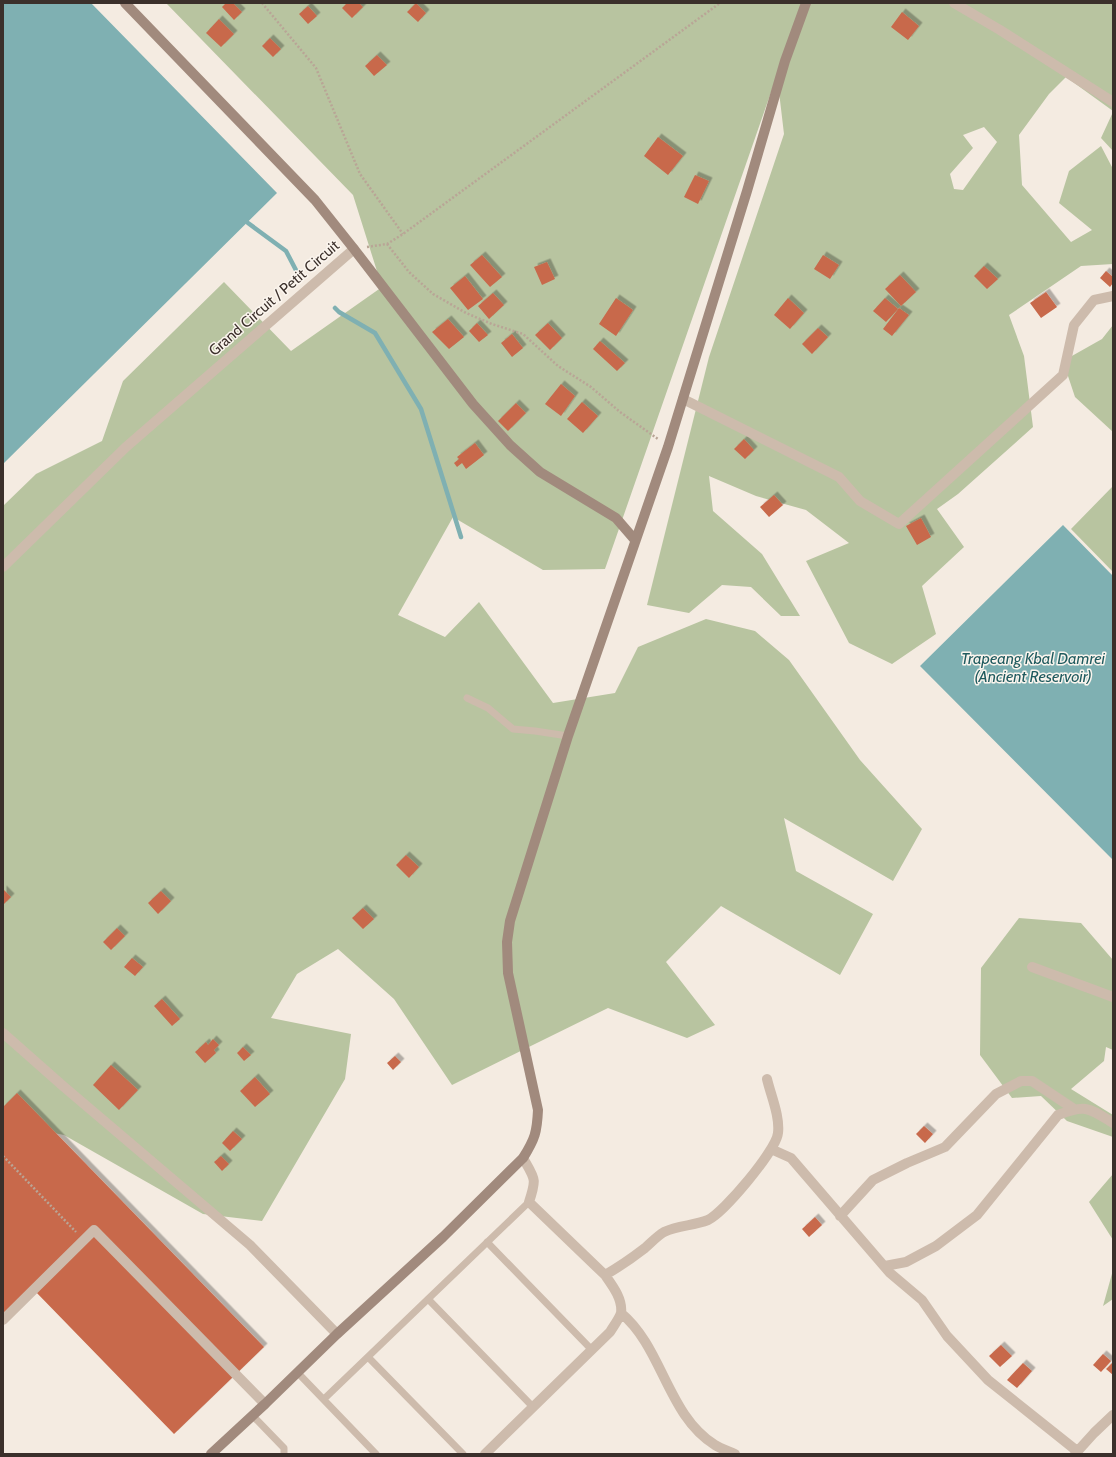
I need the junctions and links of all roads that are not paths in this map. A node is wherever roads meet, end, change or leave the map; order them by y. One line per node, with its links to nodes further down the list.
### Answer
1 (125, 3): 5 (main road, Grand Circuit / Petit Circuit)
2 (806, 3): 7 (main road)
3 (954, 3): 4 (street)
4 (1113, 102)
5 (354, 248): 8 (main road); 9 (street, Grand Circuit / Petit Circuit)
6 (1113, 296): 7 (street)
7 (683, 399): 8 (main road)
8 (635, 540): 11 (main road)
9 (3, 567)
10 (467, 698): 11 (lane)
11 (568, 736): 19 (main road)
12 (1032, 967): 13 (street)
13 (1113, 997)
14 (3, 1033): 28 (street)
15 (767, 1079): 18 (street)
16 (1074, 1109): 17 (street); 21 (street); 23 (street)
17 (1113, 1123)
18 (771, 1149): 21 (street); 24 (street)
19 (523, 1158): 20 (street); 28 (main road)
20 (529, 1202): 22 (lane); 24 (street)
21 (840, 1216): 23 (street)
22 (487, 1242): 25 (lane); 29 (lane)
23 (884, 1266): 37 (street)
24 (605, 1276): 26 (street)
25 (428, 1299): 30 (lane); 34 (lane)
26 (620, 1313): 29 (street); 43 (street)
27 (3, 1320): 33 (street)
28 (337, 1334): 31 (main road)
29 (592, 1350): 34 (street)
30 (368, 1356): 32 (lane); 41 (lane)
31 (298, 1373): 32 (lane); 33 (main road)
32 (324, 1399): 40 (lane)
33 (265, 1404): 36 (main road)
34 (533, 1407): 42 (street)
35 (1113, 1415): 37 (street)
36 (253, 1416): 38 (main road); 39 (lane)
37 (1076, 1452)
38 (211, 1454)
39 (284, 1454)
40 (376, 1454)
41 (463, 1454)
42 (485, 1454)
43 (735, 1454)

